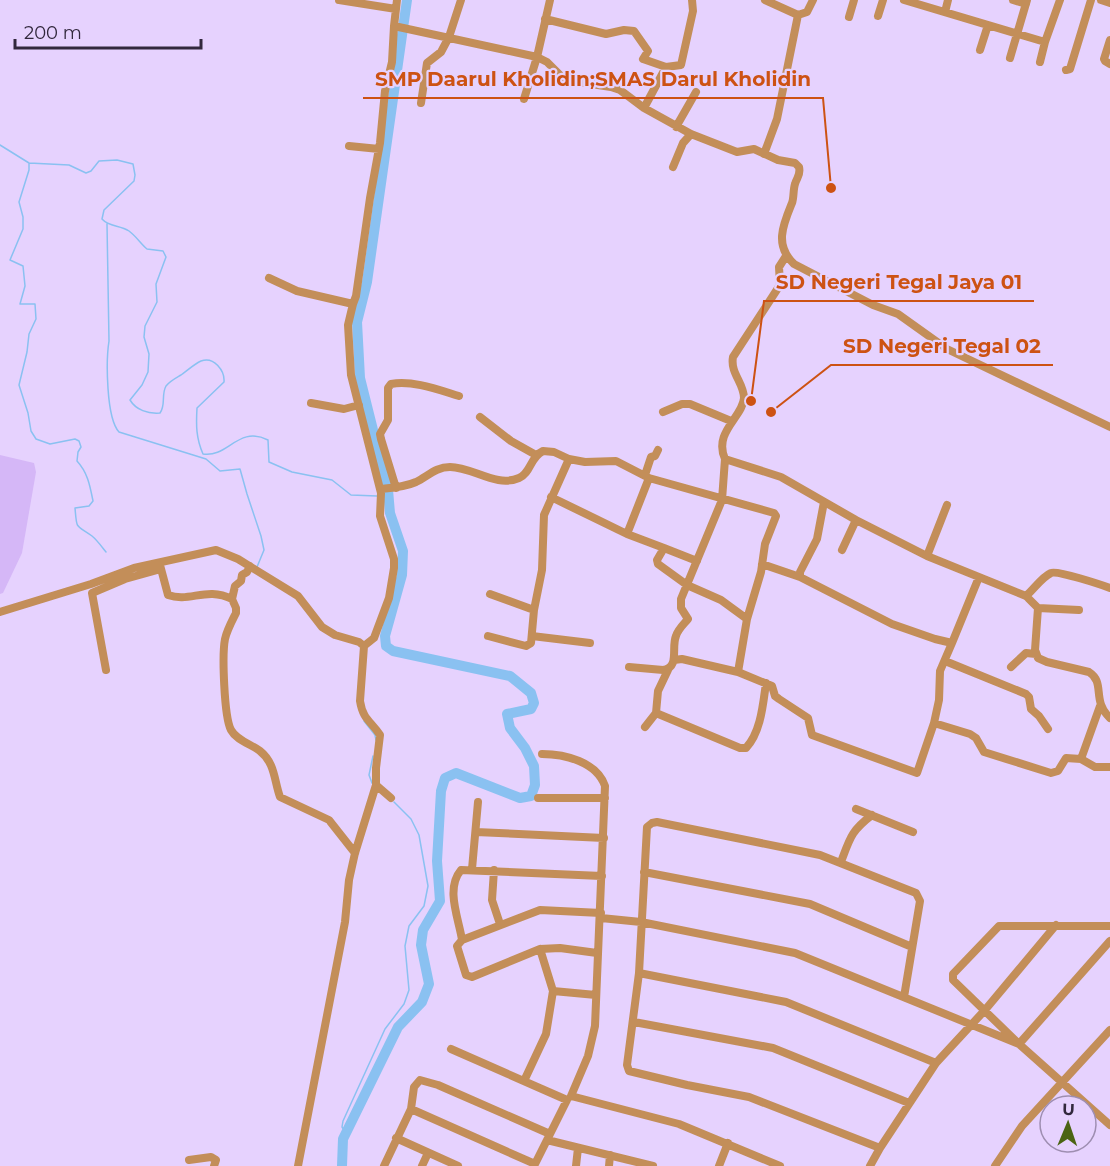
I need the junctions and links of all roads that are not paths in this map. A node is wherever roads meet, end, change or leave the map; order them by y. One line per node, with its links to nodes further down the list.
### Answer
1 (339, 0): 18 (street)
2 (461, 0): 27 (street)
3 (550, 0): 23 (street)
4 (692, 0): 35 (street)
5 (765, 0): 20 (street)
6 (813, 0): 20 (street)
7 (854, 0): 22 (street)
8 (883, 0): 21 (street)
9 (904, 0): 15 (street)
10 (948, 0): 19 (street)
11 (1014, 0): 16 (street)
12 (1060, 0): 29 (street)
13 (1091, 0): 36 (street)
14 (1101, 0): 17 (street)
15 (916, 2): 19 (street)
16 (1027, 2): 26 (street)
17 (1110, 3)
18 (396, 4): 25 (street)
19 (945, 12): 24 (street)
20 (798, 15): 45 (street)
21 (878, 16)
22 (849, 17)
23 (545, 19): 31 (street); 35 (street)
24 (988, 25): 26 (street); 30 (street)
25 (397, 26): 27 (street); 44 (street)
26 (1017, 34): 29 (street); 32 (street)
27 (449, 37): 31 (street); 39 (street)
28 (1110, 40): 34 (street)
29 (1046, 42): 33 (street)
30 (980, 50)
31 (537, 57): 38 (street); 40 (street)
32 (1010, 58)
33 (1040, 62)
34 (1110, 64)
35 (666, 67): 40 (street)
36 (1066, 70)
37 (696, 92): 41 (street)
38 (524, 99)
39 (421, 102)
40 (644, 108): 41 (street)
41 (676, 127): 42 (street)
42 (691, 134): 45 (street); 46 (street)
43 (349, 146): 44 (street)
44 (379, 149): 49 (street)
45 (764, 154): 47 (street)
46 (673, 167)
47 (786, 256): 55 (street); 56 (street)
48 (269, 278): 49 (street)
49 (352, 304): 52 (street)
50 (459, 396): 62 (street)
51 (311, 403): 52 (street)
52 (359, 405): 63 (street)
53 (663, 412): 55 (street)
54 (480, 417): 58 (street)
55 (731, 421): 60 (street)
56 (1110, 427)
57 (658, 450): 61 (street)
58 (536, 455): 59 (street); 62 (street)
59 (569, 459): 61 (street); 64 (street)
60 (726, 459): 65 (street); 66 (street)
61 (647, 476): 65 (street); 69 (street)
62 (396, 488): 63 (street)
63 (380, 489): 93 (street)
64 (551, 497): 69 (street); 85 (street)
65 (722, 500): 73 (street); 74 (street)
66 (824, 502): 68 (street); 77 (street)
67 (947, 505): 72 (street)
68 (856, 520): 71 (street); 72 (street)
69 (627, 534): 70 (street)
70 (664, 548): 73 (street); 79 (street)
71 (842, 550)
72 (927, 556): 78 (street)
73 (697, 561): 79 (street)
74 (762, 564): 77 (street); 88 (street)
75 (161, 566): 76 (street); 83 (street); 87 (street); 99 (street)
76 (249, 569): 83 (street); 93 (street)
77 (800, 577): 92 (street)
78 (979, 577): 82 (street); 92 (street)
79 (687, 585): 88 (street); 95 (street)
80 (1110, 588): 82 (street)
81 (490, 594): 85 (street)
82 (1026, 596): 84 (street)
83 (232, 599): 122 (street)
84 (1038, 608): 86 (street); 94 (street)
85 (534, 610): 90 (street)
86 (1080, 610)
87 (0, 612)
88 (747, 619): 101 (street)
89 (488, 636): 90 (street)
90 (532, 636): 91 (street)
91 (590, 643)
92 (952, 643): 96 (street)
93 (364, 646): 112 (street)
94 (1036, 654): 98 (street); 103 (street)
95 (674, 660): 100 (street); 101 (street)
96 (945, 661): 106 (street); 108 (street)
97 (629, 667): 100 (street)
98 (1011, 667)
99 (106, 670)
100 (668, 670): 104 (street)
101 (738, 672): 102 (street)
102 (766, 683): 104 (street); 106 (street)
103 (1100, 706): 105 (street); 110 (street)
104 (656, 712): 107 (street)
105 (1110, 718)
106 (934, 723): 110 (street)
107 (645, 727)
108 (1048, 729)
109 (542, 754): 115 (street)
110 (1081, 759): 111 (street)
111 (1110, 767)
112 (376, 787): 113 (street); 122 (street)
113 (391, 798)
114 (538, 798): 115 (street)
115 (605, 798): 121 (street)
116 (478, 802): 119 (street)
117 (856, 809): 118 (street)
118 (872, 815): 120 (street); 123 (street)
119 (476, 832): 121 (street); 124 (street)
120 (913, 832)
121 (604, 838): 127 (street)
122 (354, 853): 166 (street)
123 (841, 862): 126 (street); 135 (street)
124 (472, 870): 125 (street); 133 (street)
125 (494, 870): 127 (street); 130 (street)
126 (644, 872): 129 (street); 135 (street)
127 (602, 876): 128 (street)
128 (601, 915): 129 (street); 130 (street); 137 (street)
129 (640, 922): 138 (street); 141 (street)
130 (500, 924): 133 (street)
131 (1056, 925): 132 (street); 142 (street); 142 (street)
132 (1110, 926)
133 (462, 940): 136 (street)
134 (1110, 941): 146 (street)
135 (912, 947): 141 (street)
136 (540, 949): 137 (street); 139 (street)
137 (597, 952): 140 (street)
138 (639, 973): 143 (street); 148 (street)
139 (553, 992): 140 (street); 149 (street)
140 (596, 995): 151 (street)
141 (904, 997): 144 (street)
142 (984, 1010): 144 (street); 146 (street)
143 (634, 1022): 152 (street); 159 (street)
144 (970, 1025): 146 (street); 148 (street)
145 (1110, 1030): 150 (street)
146 (1019, 1044): 150 (street)
147 (451, 1049): 149 (street)
148 (936, 1063): 152 (street)
149 (524, 1081): 151 (street)
150 (1062, 1083): 154 (street); 175 (street)
151 (569, 1098): 155 (street); 157 (street)
152 (909, 1103): 159 (street)
153 (411, 1109): 155 (street); 156 (street); 163 (street)
154 (1108, 1120)
155 (549, 1137): 158 (street); 163 (street)
156 (396, 1138): 160 (street); 167 (street)
157 (729, 1143): 172 (street); 173 (street)
158 (578, 1148): 161 (street); 170 (street)
159 (879, 1148): 174 (street)
160 (428, 1153): 168 (street); 169 (street)
161 (610, 1155): 164 (street); 171 (street)
162 (189, 1160): 165 (street)
163 (534, 1165)
164 (648, 1165)
165 (214, 1166)
166 (298, 1166)
167 (384, 1166)
168 (422, 1166)
169 (457, 1166)
170 (576, 1166)
171 (609, 1166)
172 (719, 1166)
173 (780, 1166)
174 (870, 1166)
175 (995, 1166)

